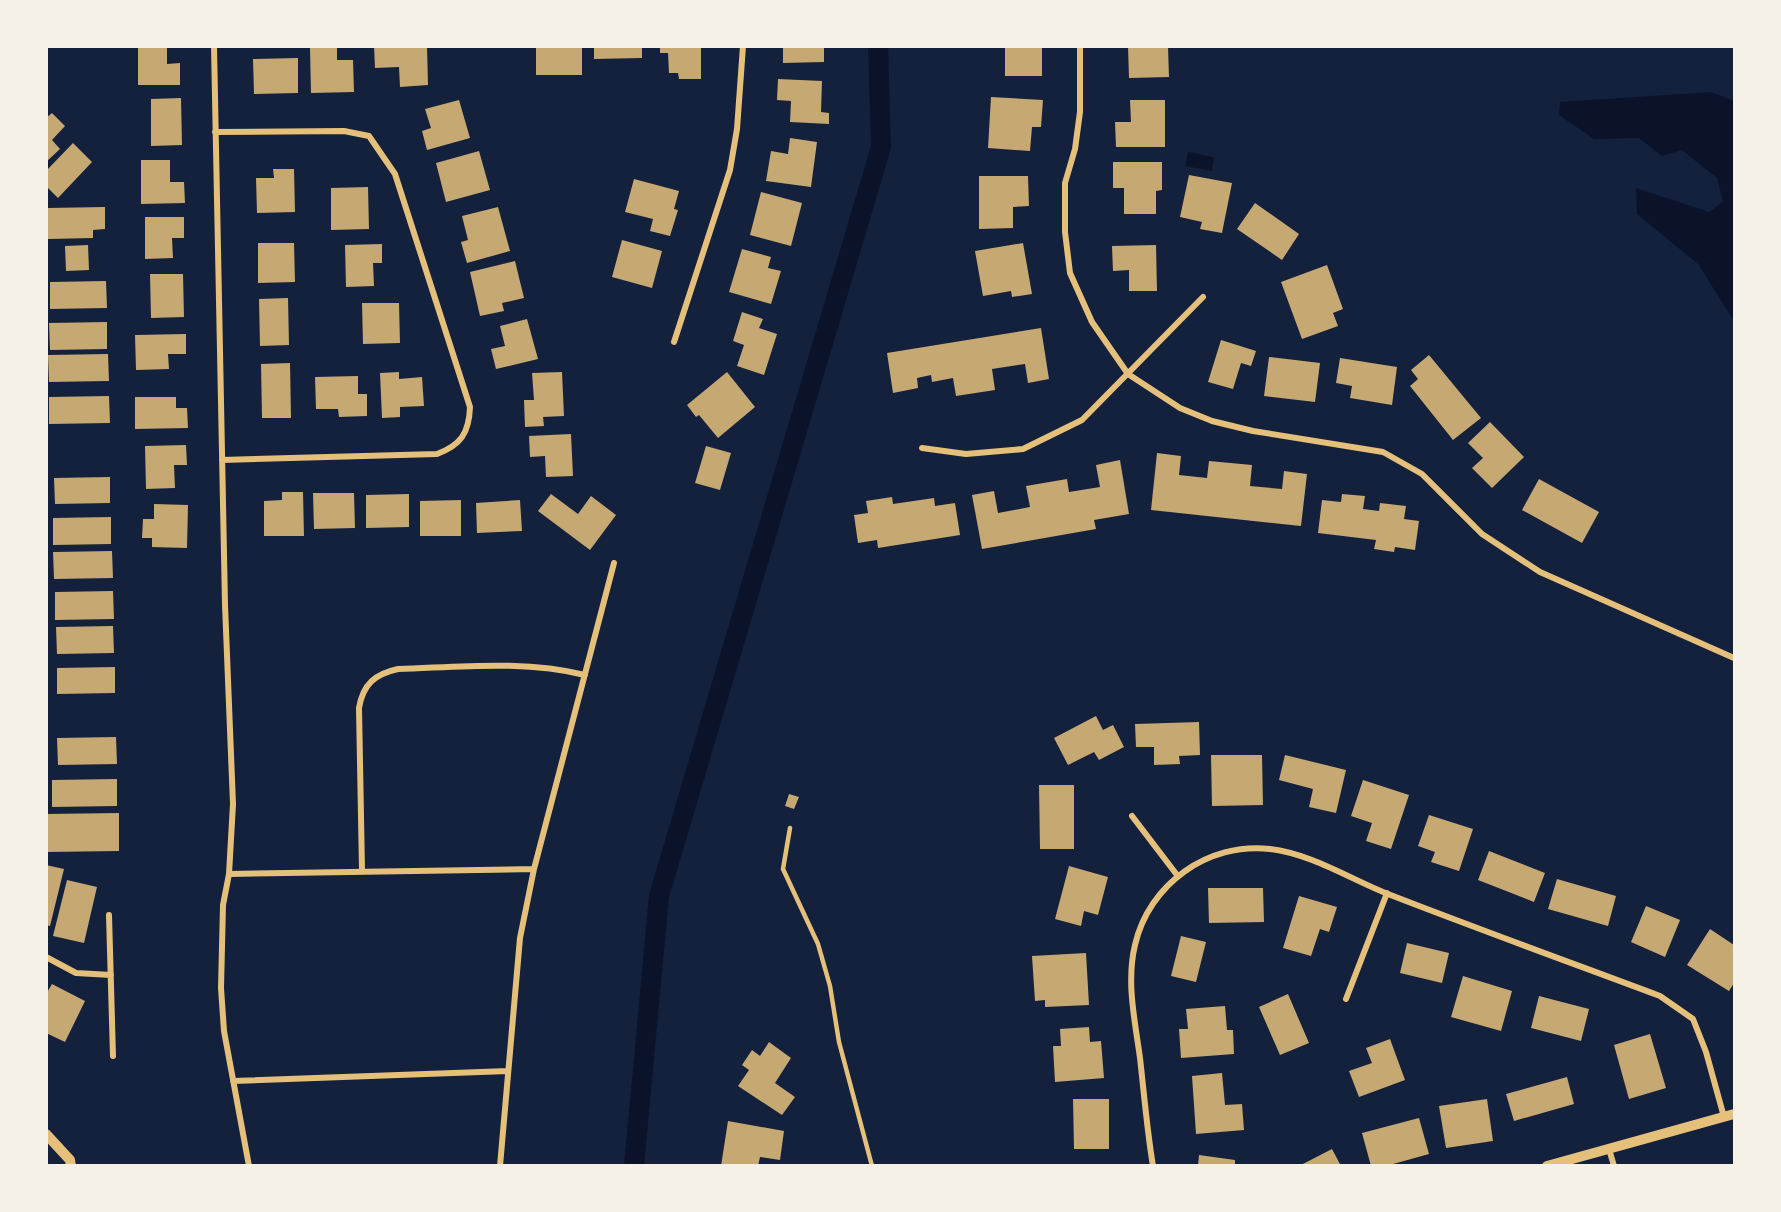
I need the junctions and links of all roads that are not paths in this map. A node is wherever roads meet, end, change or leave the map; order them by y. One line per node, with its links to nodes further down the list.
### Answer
1 (214, 46): 4 (street)
2 (743, 46): 6 (street)
3 (1080, 46): 7 (street)
4 (215, 132): 9 (street); 9 (street)
5 (1203, 297): 7 (street)
6 (674, 342)
7 (1128, 374): 8 (street); 11 (street)
8 (922, 448)
9 (222, 460): 17 (street)
10 (614, 563): 12 (street)
11 (1734, 658)
12 (585, 675): 15 (street); 16 (street)
13 (1132, 816): 18 (street)
14 (790, 828): 33 (lane)
15 (534, 869): 16 (street); 25 (street)
16 (362, 870): 17 (street)
17 (229, 874): 26 (street)
18 (1177, 875): 19 (street); 34 (street)
19 (1387, 893): 23 (street); 27 (street)
20 (110, 915): 22 (street)
21 (46, 957): 22 (street)
22 (111, 975): 24 (street)
23 (1346, 999)
24 (113, 1056)
25 (508, 1071): 26 (street); 32 (street)
26 (233, 1081): 31 (street)
27 (1729, 1115): 29 (street)
28 (46, 1134): 30 (street)
29 (1609, 1149): 35 (street); 36 (street)
30 (71, 1166)
31 (249, 1166)
32 (500, 1166)
33 (872, 1166)
34 (1153, 1166)
35 (1547, 1166)
36 (1614, 1166)

